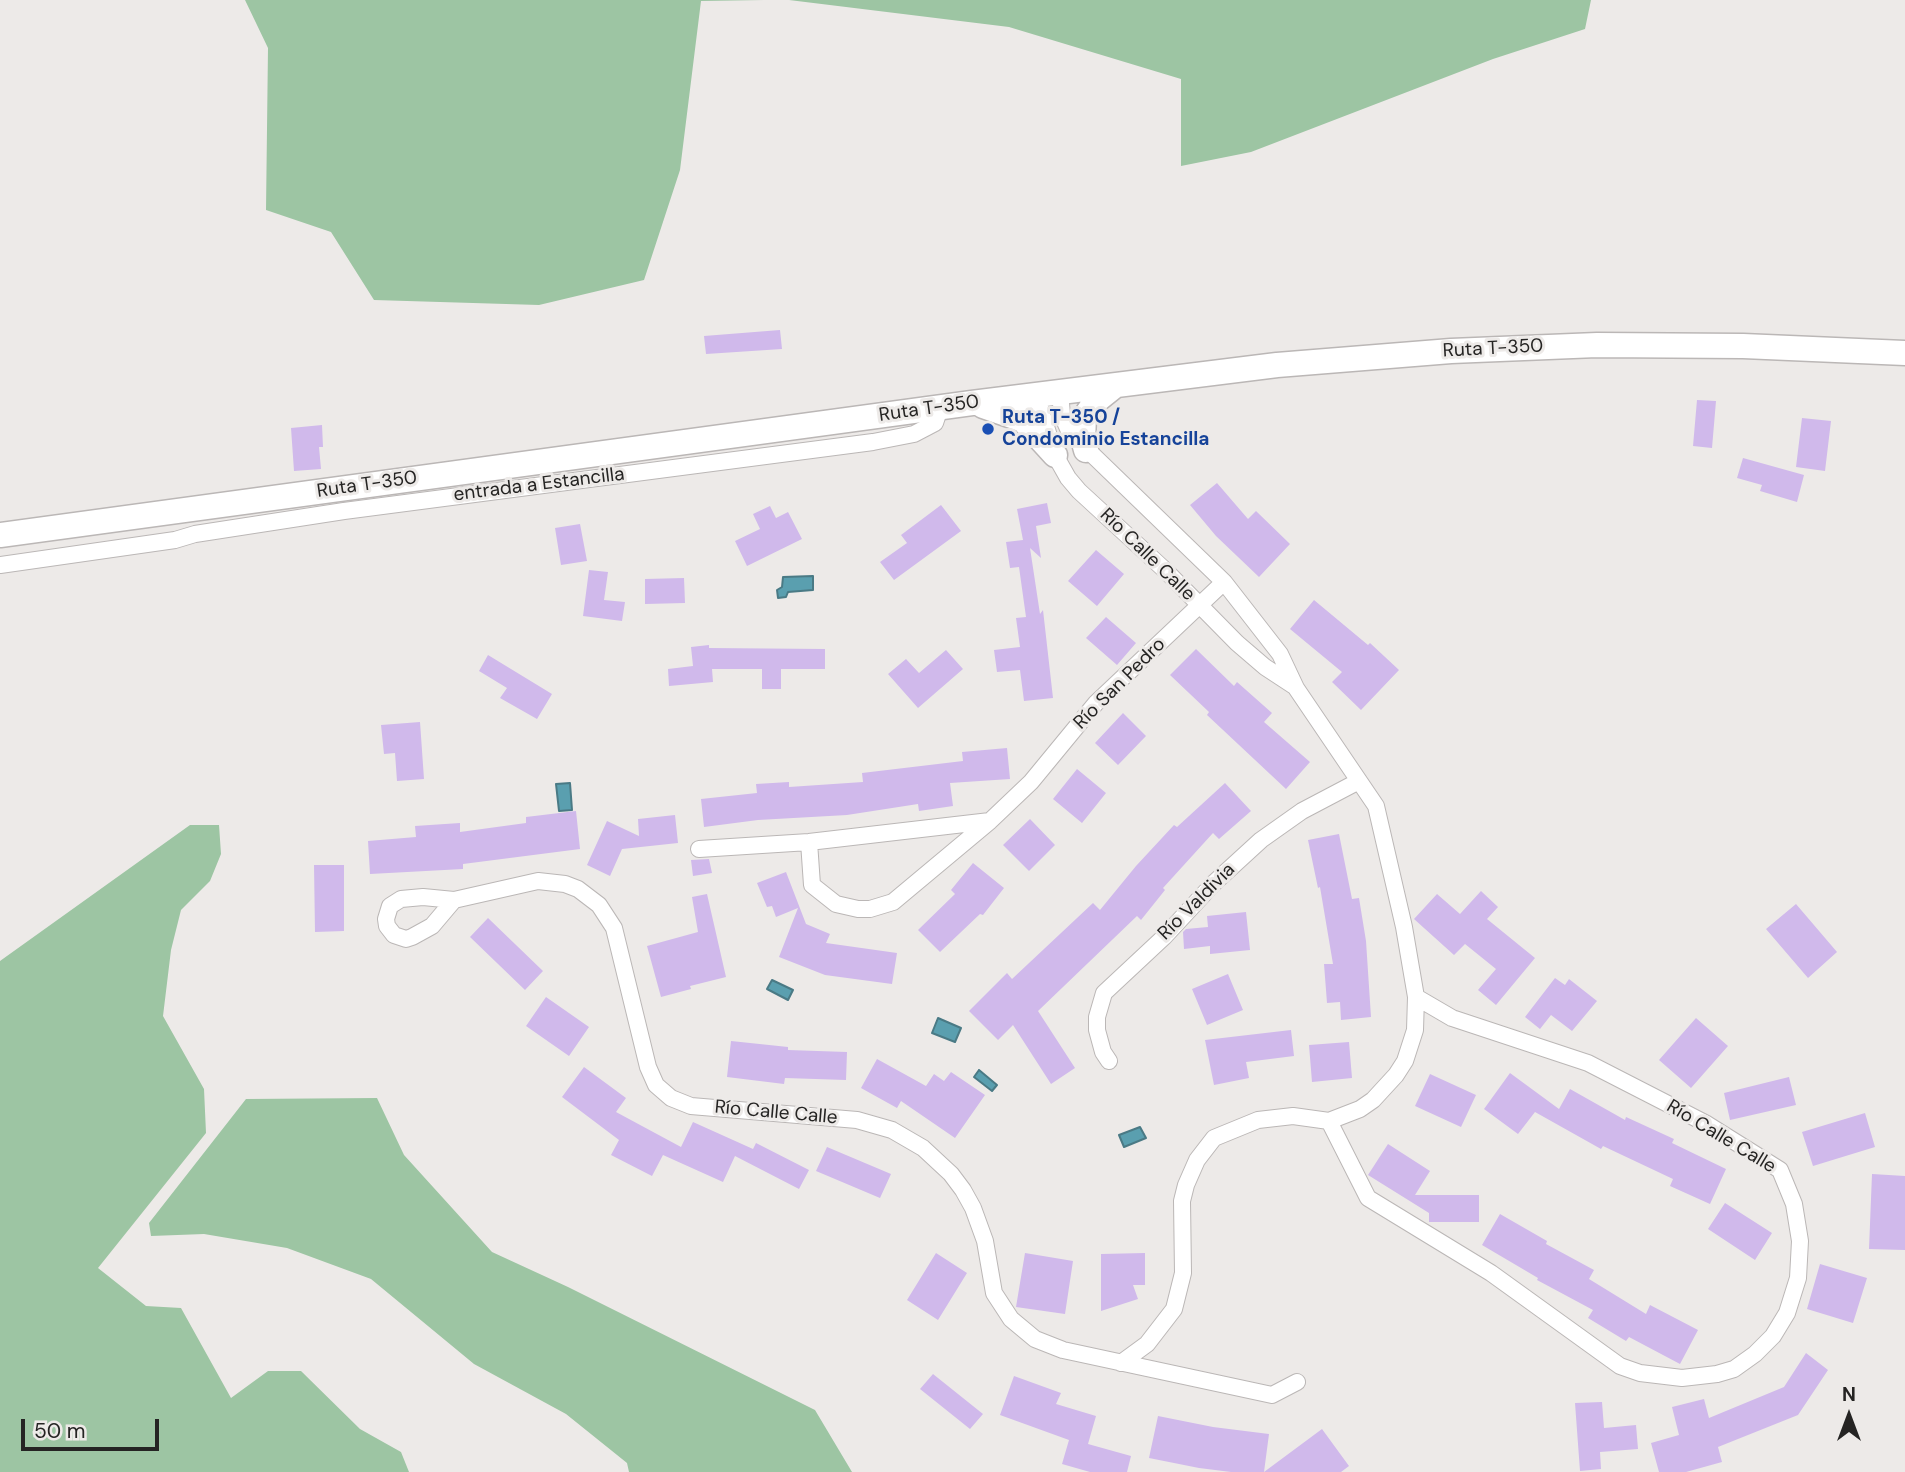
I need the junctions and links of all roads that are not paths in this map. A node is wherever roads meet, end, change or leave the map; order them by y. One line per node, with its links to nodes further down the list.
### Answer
1 (1905, 353): 2 (main road, Ruta T-350)
2 (1115, 385): 3 (main road, Ruta T-350); 7 (main road)
3 (1060, 392): 4 (main road, Ruta T-350); 7 (street, Río Calle Calle)
4 (1036, 395): 5 (main road, Ruta T-350); 8 (street, Río Calle Calle)
5 (972, 403): 6 (main road, Ruta T-350); 8 (main road)
6 (940, 408): 9 (main road, Ruta T-350); 10 (street, entrada a Estancilla)
7 (1086, 450): 13 (street, Río Calle Calle)
8 (1055, 455): 14 (street, Río Calle Calle)
9 (201, 507): 10 (street); 11 (main road, Ruta T-350)
10 (195, 534): 12 (street, entrada a Estancilla)
11 (0, 535)
12 (0, 565)
13 (1224, 582): 14 (street, Río San Pedro); 15 (street, Río Calle Calle)
14 (1200, 605): 15 (street, Río Calle Calle); 17 (street, Río San Pedro)
15 (1296, 688): 16 (street, Río Calle Calle)
16 (1359, 781): 21 (street, Río Calle Calle); 22 (street, Río Valdivia)
17 (990, 821): 18 (street); 18 (street, Río San Pedro)
18 (809, 842): 19 (street)
19 (699, 849)
20 (454, 900): 24 (street, Río Calle Calle)
21 (1416, 997): 23 (street, Río Calle Calle); 23 (street, Río Calle Calle)
22 (1109, 1062)
23 (1329, 1121): 24 (street, Río Calle Calle)
24 (1121, 1363): 25 (street, Río Calle Calle)
25 (1297, 1382)

